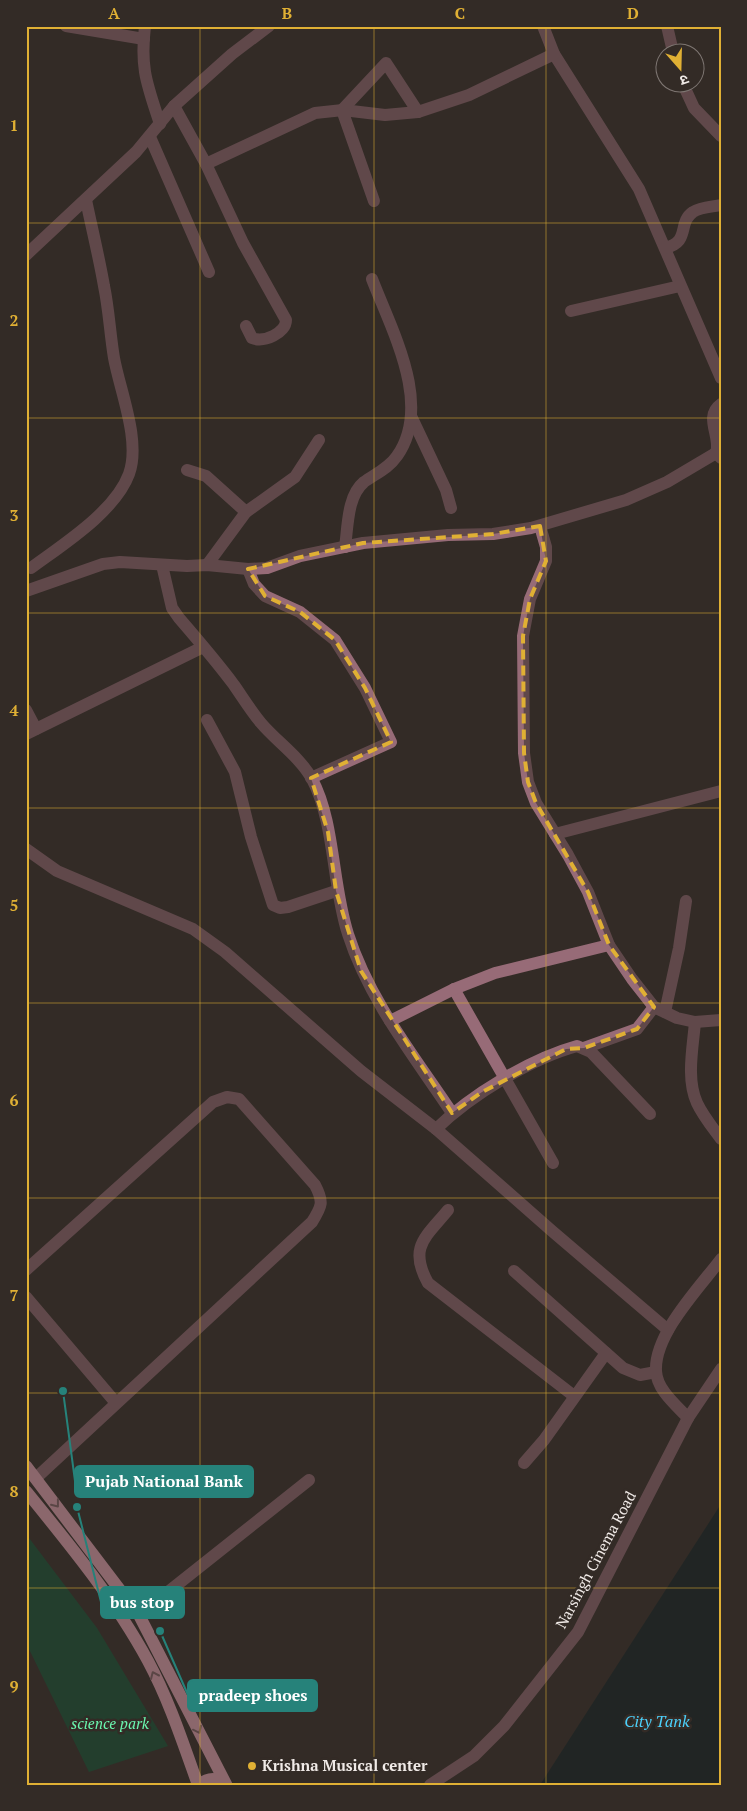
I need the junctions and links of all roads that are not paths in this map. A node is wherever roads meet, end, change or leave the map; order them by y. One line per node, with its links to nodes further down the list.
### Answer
1 (66, 26): 5 (street)
2 (269, 26): 9 (street)
3 (543, 26): 7 (street)
4 (667, 26): 6 (street)
5 (144, 33): 12 (street)
6 (671, 42)
7 (554, 54): 11 (street); 19 (street)
8 (687, 92): 13 (street)
9 (174, 106): 12 (street); 15 (street)
10 (342, 110): 11 (street); 11 (street); 15 (street); 17 (street)
11 (418, 112)
12 (160, 124): 14 (street)
13 (721, 136)
14 (150, 137): 16 (street); 21 (street)
15 (206, 164): 25 (street)
16 (86, 200): 20 (street); 36 (street)
17 (374, 201)
18 (721, 205): 19 (street)
19 (665, 248): 23 (street)
20 (26, 255)
21 (209, 272)
22 (372, 279): 28 (street)
23 (680, 286): 24 (street); 26 (street)
24 (571, 311)
25 (246, 326)
26 (721, 378)
27 (721, 404): 30 (street)
28 (412, 418): 32 (street); 35 (street)
29 (320, 440): 33 (street)
30 (719, 456): 34 (street)
31 (187, 470): 33 (street)
32 (451, 508)
33 (246, 512): 37 (street)
34 (540, 526): 35 (street); 48 (street)
35 (345, 546): 39 (street)
36 (29, 564): 40 (street)
37 (206, 564): 38 (street); 39 (street)
38 (162, 565): 40 (street); 42 (street)
39 (248, 569): 46 (street)
40 (44, 584): 41 (street)
41 (26, 591)
42 (204, 647): 45 (street); 46 (street)
43 (26, 710): 45 (street)
44 (207, 720): 50 (street)
45 (31, 732)
46 (311, 778): 50 (street)
47 (721, 791): 48 (street)
48 (555, 834): 52 (street)
49 (26, 849): 62 (street)
50 (336, 891): 56 (street)
51 (686, 901): 54 (street)
52 (609, 945): 53 (street); 54 (street)
53 (454, 989): 56 (street); 59 (street)
54 (660, 1009): 57 (street); 58 (street)
55 (721, 1020): 57 (street)
56 (390, 1021): 60 (street)
57 (695, 1022): 63 (street)
58 (584, 1048): 59 (street); 61 (street)
59 (505, 1078): 60 (street); 64 (street)
60 (452, 1113): 62 (street)
61 (650, 1114)
62 (436, 1128): 70 (street)
63 (721, 1140)
64 (553, 1163)
65 (448, 1210): 74 (street)
66 (721, 1259): 70 (street)
67 (26, 1270): 75 (street)
68 (514, 1271): 71 (street)
69 (26, 1296): 75 (street)
70 (668, 1330): 73 (street)
71 (606, 1353): 73 (street); 74 (street)
72 (721, 1369): 76 (street, Narsingh Cinema Road)
73 (656, 1372): 76 (street)
74 (574, 1396): 77 (street)
75 (116, 1403): 79 (street)
76 (688, 1418): 85 (street, Narsingh Cinema Road)
77 (524, 1463)
78 (26, 1466): 79 (main road)
79 (36, 1478): 82 (main road, one-way to 82)
80 (310, 1480): 82 (street)
81 (26, 1491): 84 (main road, one-way to 81)
82 (139, 1615): 83 (main road, one-way to 83)
83 (226, 1784): 84 (main road)
84 (199, 1785)
85 (430, 1785)

